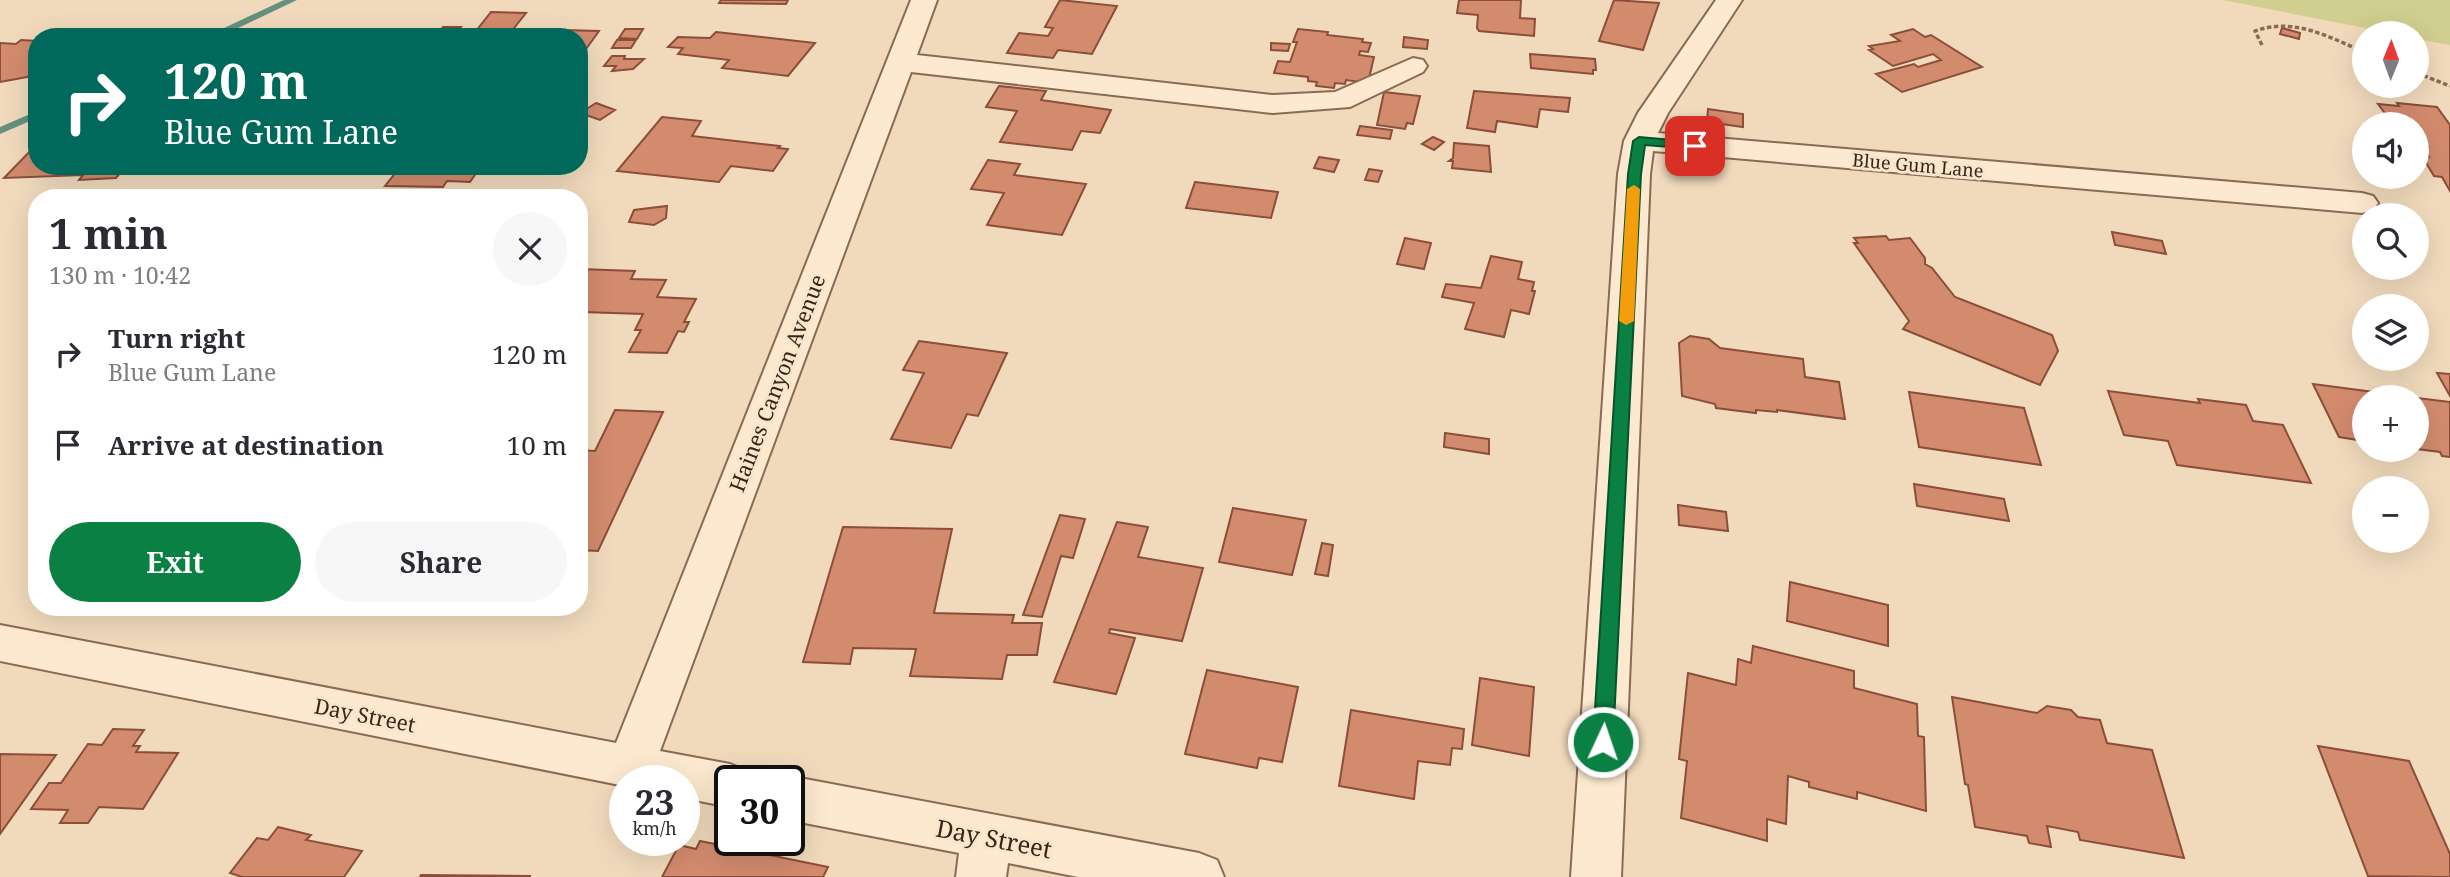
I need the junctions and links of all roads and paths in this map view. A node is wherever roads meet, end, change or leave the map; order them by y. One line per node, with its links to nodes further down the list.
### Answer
1 (924, 0): 5 (street, Haines Canyon Avenue)
2 (1728, 0): 9 (street)
3 (2262, 45): 4 (path)
4 (2352, 47)
5 (900, 62): 6 (street); 13 (street, Haines Canyon Avenue)
6 (1413, 66)
7 (2429, 78): 8 (path)
8 (2450, 86)
9 (1639, 141): 10 (street, Blue Gum Lane); 17 (street)
10 (2362, 203)
11 (0, 643): 12 (street, Day Street)
12 (620, 765)
13 (631, 765)
14 (805, 803): 15 (street, Day Street)
15 (983, 856): 16 (street, Day Street)
16 (1199, 877)
17 (1596, 877)

